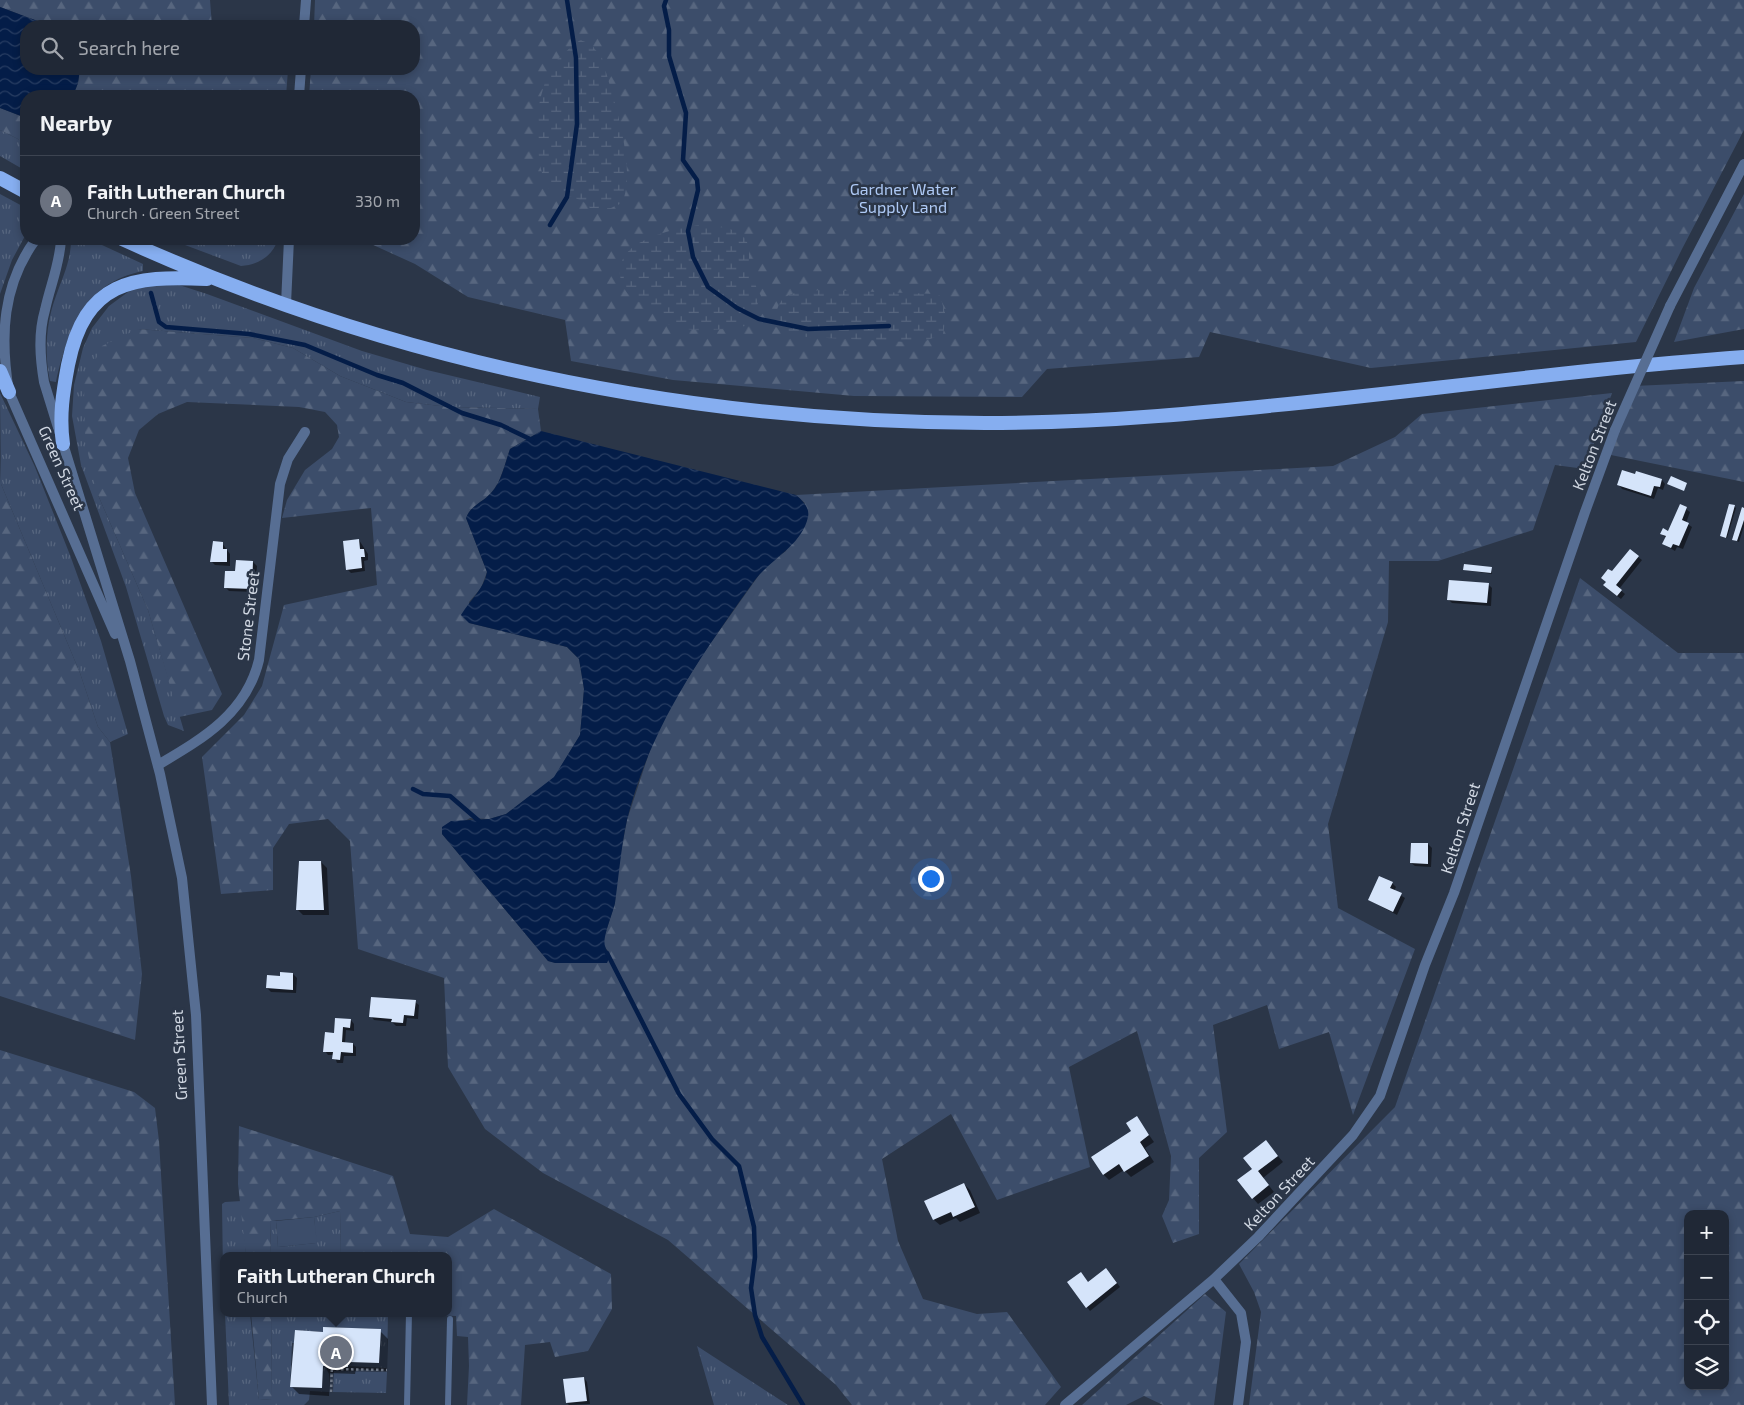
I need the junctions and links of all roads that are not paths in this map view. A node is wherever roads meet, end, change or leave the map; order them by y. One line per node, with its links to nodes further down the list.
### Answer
1 (306, 0): 2 (street)
2 (304, 20)
3 (301, 75): 4 (street)
4 (299, 90)
5 (1744, 164): 21 (street, Kelton Street, bridge)
6 (0, 178): 7 (highway)
7 (20, 189)
8 (32, 245): 16 (street, Green Street)
9 (61, 245): 18 (street, Green Street)
10 (136, 245): 12 (highway)
11 (289, 245): 13 (street)
12 (219, 280): 13 (highway); 18 (highway)
13 (286, 304): 14 (highway)
14 (1744, 357)
15 (0, 371): 16 (highway)
16 (9, 392): 19 (street, Green Street)
17 (305, 432): 20 (street, Stone Street)
18 (63, 444): 19 (street, Green Street)
19 (143, 709): 20 (street, Green Street)
20 (158, 765): 24 (street, Green Street)
21 (1214, 1279): 27 (street, Kelton Street); 28 (street)
22 (409, 1317): 25 (lane)
23 (450, 1320): 26 (lane)
24 (212, 1405)
25 (407, 1405)
26 (448, 1405)
27 (1065, 1405)
28 (1238, 1405)

